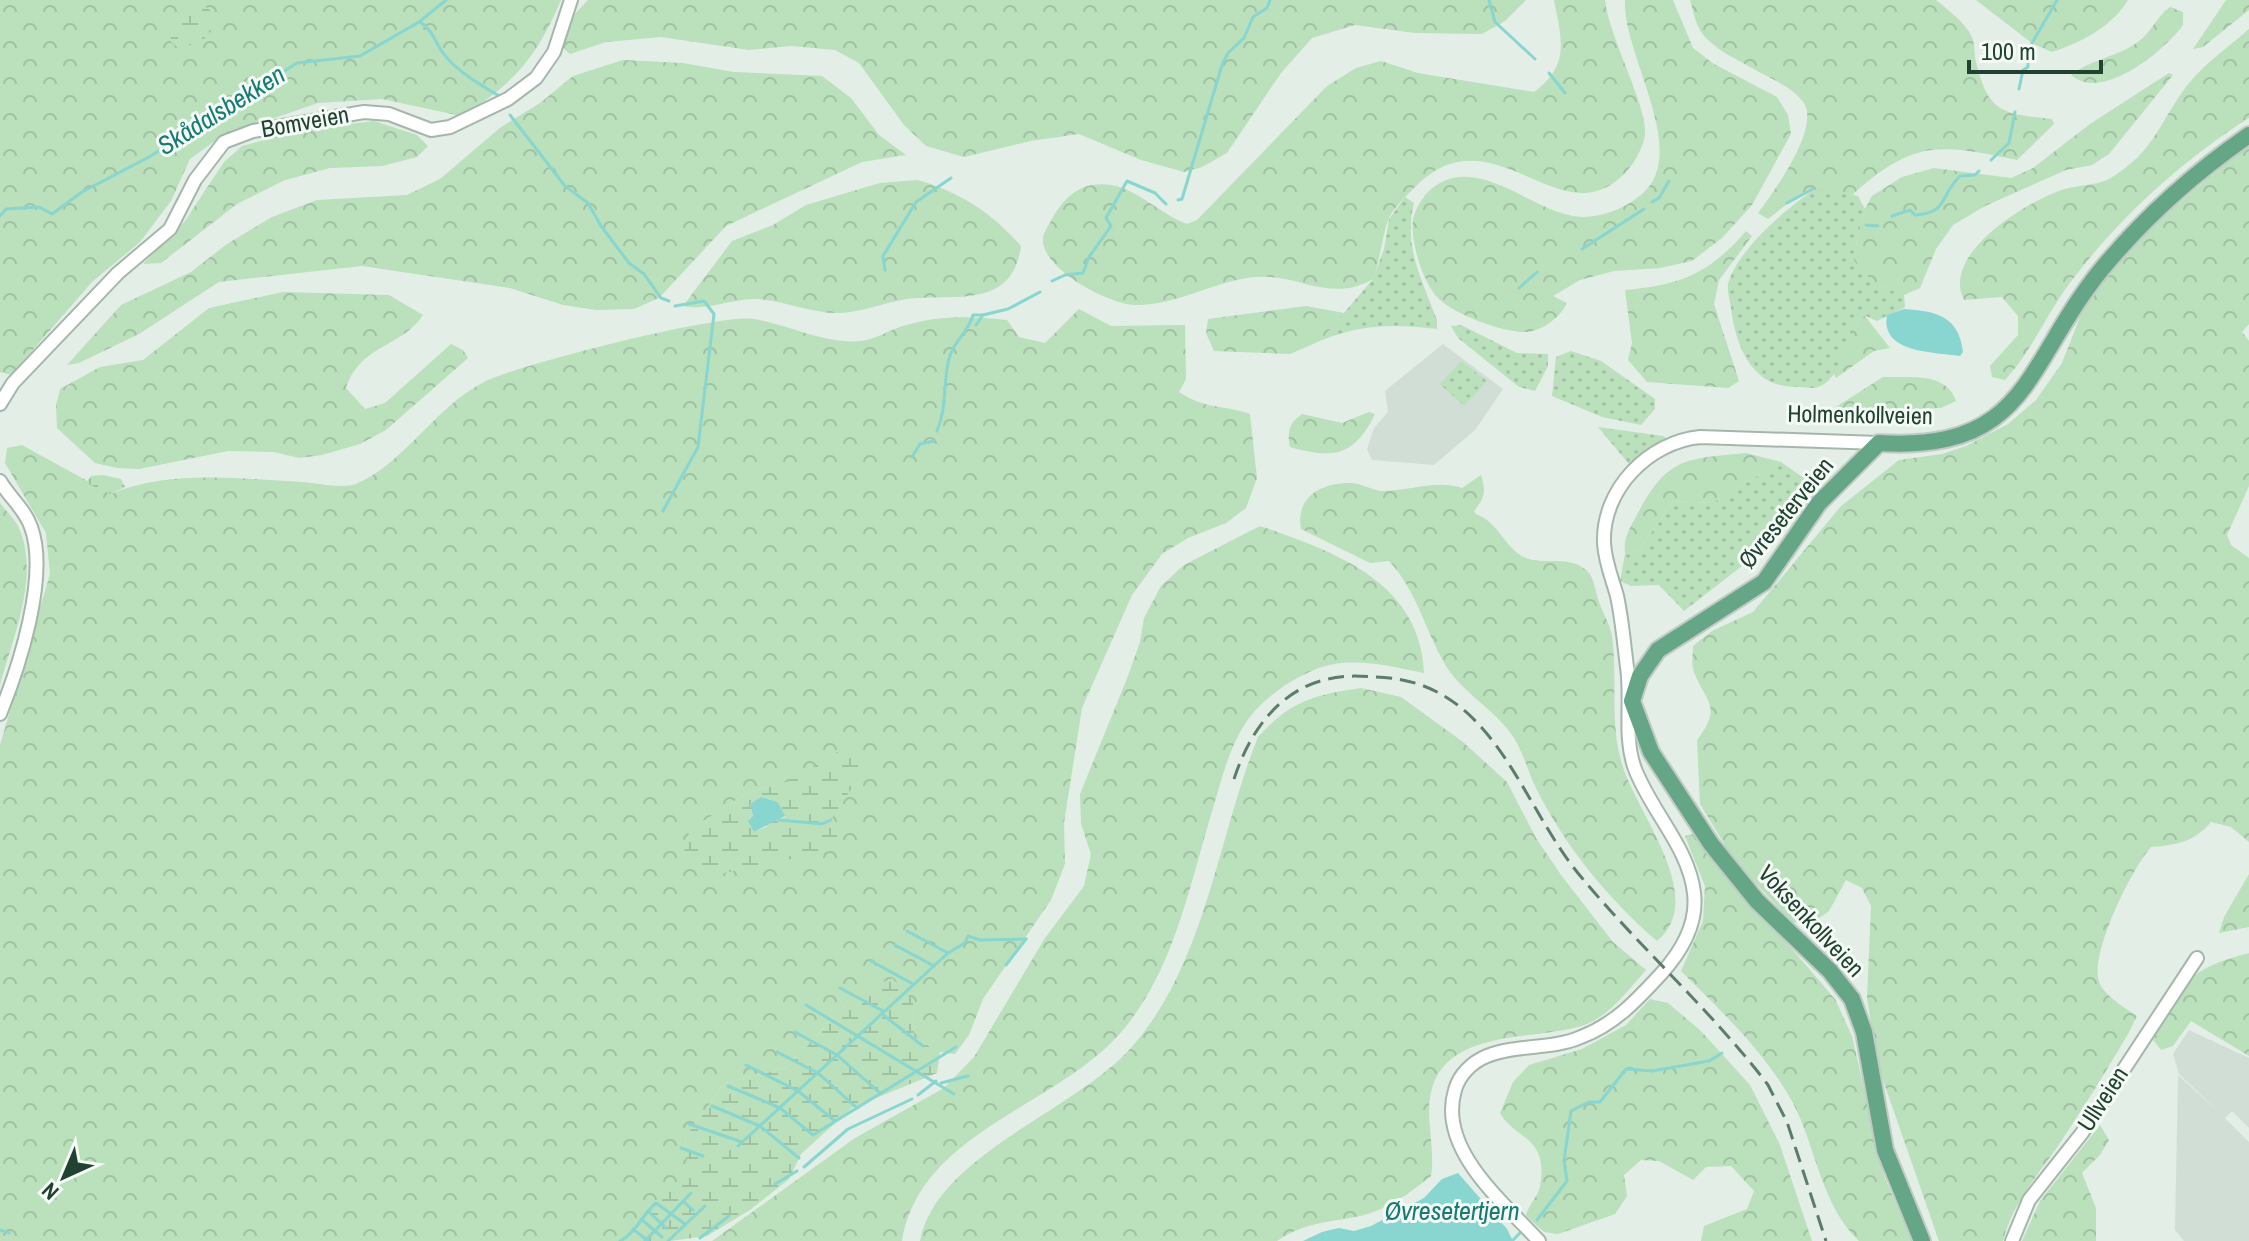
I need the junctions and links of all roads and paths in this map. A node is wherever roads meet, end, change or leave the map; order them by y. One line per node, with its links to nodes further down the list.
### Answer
1 (571, 0): 3 (street, Bomveien)
2 (2249, 135): 4 (main road, Holmenkollveien)
3 (0, 404)
4 (1879, 443): 6 (main road, Øvreseterveien); 6 (street, Holmenkollveien)
5 (0, 481): 7 (street)
6 (1632, 701): 9 (street, Øvreseterveien); 10 (main road, Voksenkollveien)
7 (0, 714)
8 (2197, 958): 11 (street, Ullveien)
9 (1539, 1241)
10 (1922, 1241)
11 (2012, 1241)

